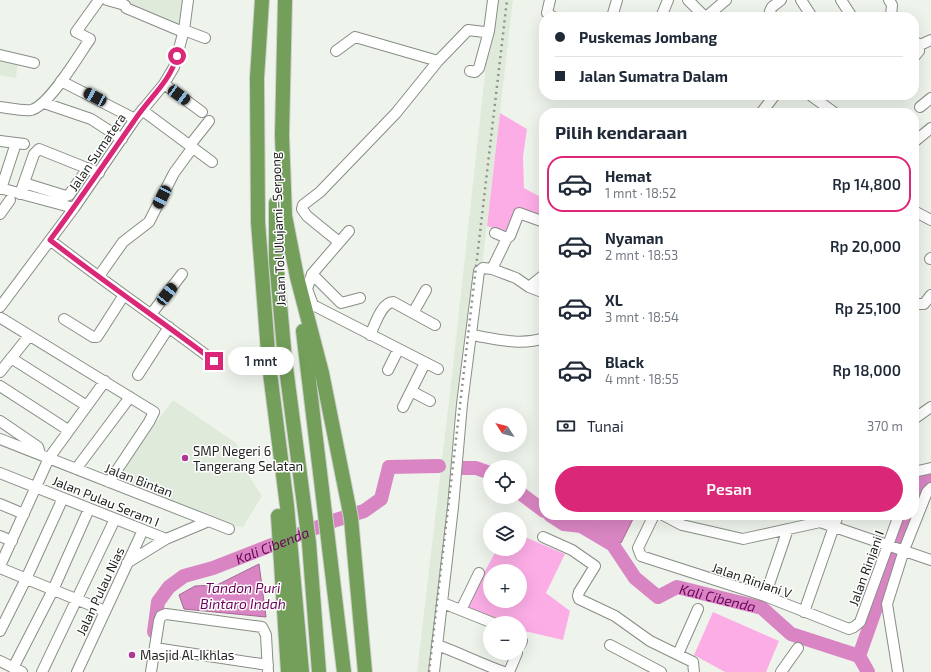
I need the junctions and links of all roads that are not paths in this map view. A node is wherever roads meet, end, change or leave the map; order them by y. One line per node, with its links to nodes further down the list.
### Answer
1 (99, 0): 37 (street)
2 (107, 0): 17 (street)
3 (188, 0): 28 (street, Jalan Sumatera)
4 (262, 0): 125 (highway, Jalan Tol Ulujami–Serpong)
5 (278, 0): 175 (highway, Jalan Tol Ulujami–Serpong)
6 (285, 0): 75 (highway)
7 (493, 0): 27 (street)
8 (550, 0): 18 (street)
9 (668, 0): 20 (street)
10 (688, 0): 21 (street)
11 (726, 0): 22 (street)
12 (781, 0): 23 (street)
13 (801, 0): 24 (street)
14 (841, 0): 25 (street)
15 (889, 0): 26 (street)
16 (617, 1): 19 (street)
17 (125, 3): 28 (street)
18 (547, 12)
19 (614, 12)
20 (663, 12)
21 (700, 12)
22 (711, 12)
23 (770, 12)
24 (809, 12)
25 (849, 12)
26 (891, 12)
27 (488, 30): 34 (street); 36 (street)
28 (184, 31): 29 (street); 38 (street, Jalan Sumatera)
29 (205, 38)
30 (931, 40): 31 (street)
31 (919, 44)
32 (336, 51): 34 (street)
33 (0, 55): 35 (street)
34 (438, 61): 70 (street)
35 (34, 62)
36 (470, 71)
37 (61, 81): 41 (street); 47 (street)
38 (164, 84): 45 (street, Jalan Sumatera); 46 (street)
39 (931, 98): 43 (street)
40 (817, 100): 44 (street)
41 (44, 103): 42 (street); 50 (street)
42 (0, 107)
43 (920, 107)
44 (828, 108)
45 (142, 110): 47 (street, Jalan Sumatera); 53 (street)
46 (202, 112)
47 (135, 119): 50 (street, Jalan Sumatera)
48 (209, 121): 53 (street)
49 (931, 128): 51 (street)
50 (122, 138): 56 (street, Jalan Sumatera)
51 (919, 138)
52 (0, 141): 58 (street)
53 (192, 146): 54 (street); 74 (street)
54 (212, 162)
55 (88, 168): 56 (street); 57 (street); 57 (street)
56 (99, 173): 61 (street, Jalan Sumatera)
57 (24, 183): 59 (street)
58 (1, 188): 59 (street)
59 (20, 194): 61 (street)
60 (10, 200): 62 (street)
61 (74, 208): 69 (street, Jalan Sumatera)
62 (0, 214)
63 (919, 214): 65 (street)
64 (539, 220): 68 (street)
65 (931, 220)
66 (349, 231): 70 (street)
67 (495, 233): 68 (street)
68 (507, 238): 71 (street)
69 (50, 240): 74 (street); 84 (street, Jalan Sumatera)
70 (339, 242): 73 (street)
71 (492, 269): 77 (street); 92 (street)
72 (182, 274): 85 (street)
73 (312, 274): 82 (street); 91 (street)
74 (99, 276): 80 (street)
75 (297, 277): 176 (highway); 177 (highway)
76 (539, 279): 77 (street)
77 (529, 287): 79 (street)
78 (426, 290): 86 (street)
79 (539, 291)
80 (124, 295): 85 (street); 88 (street)
81 (931, 295): 83 (street)
82 (360, 298)
83 (919, 304)
84 (0, 306)
85 (152, 313): 90 (street)
86 (413, 313): 89 (street); 91 (street)
87 (0, 319): 93 (street)
88 (64, 319)
89 (435, 325)
90 (170, 327): 97 (street); 102 (street)
91 (370, 335): 95 (street)
92 (472, 335): 94 (street); 152 (street)
93 (29, 336): 96 (street); 103 (street)
94 (539, 340)
95 (398, 350): 98 (street); 99 (street)
96 (12, 358): 101 (street); 108 (street)
97 (214, 361)
98 (425, 363): 100 (street); 105 (street)
99 (388, 370)
100 (438, 370)
101 (0, 372)
102 (138, 375)
103 (105, 381): 106 (street); 108 (street)
104 (0, 386): 113 (street)
105 (411, 391): 107 (street); 109 (street)
106 (130, 397): 117 (street); 120 (street)
107 (430, 401)
108 (87, 406): 113 (street)
109 (403, 407)
110 (931, 407): 111 (street)
111 (919, 415)
112 (0, 421): 115 (street, Jalan Bintan)
113 (68, 430): 115 (street)
114 (0, 438): 115 (street, Jalan Bintan)
115 (44, 456): 117 (street, Jalan Bintan); 121 (street)
116 (931, 468): 118 (street)
117 (76, 469): 120 (street, Jalan Bintan)
118 (919, 471)
119 (0, 473): 121 (street, Jalan Pulau Seram I)
120 (108, 482): 134 (street, Jalan Bintan)
121 (36, 487): 123 (street, Jalan Pulau Seram I); 128 (street)
122 (931, 488): 126 (street)
123 (63, 498): 127 (street, Jalan Pulau Seram I); 148 (street)
124 (0, 504): 128 (street)
125 (282, 507): 173 (highway); 174 (highway, Jalan Tol Ulujami–Serpong)
126 (919, 507)
127 (90, 509): 129 (street, Jalan Pulau Seram I); 149 (street)
128 (24, 514): 142 (street)
129 (115, 519): 138 (street, Jalan Pulau Seram I); 151 (street)
130 (652, 520): 150 (street, Jalan Rinjani V)
131 (672, 520): 137 (street)
132 (899, 520): 143 (street, Jalan Rinjani I)
133 (912, 520): 143 (street)
134 (209, 521): 136 (street, Jalan Bintan); 141 (street)
135 (831, 521): 137 (street); 143 (street); 156 (street)
136 (230, 529)
137 (788, 529): 150 (street)
138 (142, 530): 141 (street, Jalan Pulau Seram I); 145 (street, Jalan Pulau Nias)
139 (0, 536): 142 (street)
140 (543, 537): 164 (street)
141 (166, 539): 145 (street)
142 (12, 541): 146 (street)
143 (897, 547): 144 (street); 158 (street, Jalan Rinjani I); 184 (street)
144 (931, 560)
145 (128, 563): 155 (street, Jalan Pulau Nias)
146 (0, 567): 148 (street)
147 (479, 573): 154 (street)
148 (26, 579): 149 (street); 159 (street)
149 (53, 590): 151 (street); 169 (street)
150 (765, 596): 156 (street, Jalan Rinjani V)
151 (78, 600): 155 (street); 170 (street)
152 (443, 603): 154 (street); 160 (street)
153 (698, 609): 164 (street)
154 (461, 610): 157 (street)
155 (105, 611): 167 (street, Jalan Pulau Nias)
156 (804, 612): 158 (street, Jalan Rinjani V)
157 (483, 619)
158 (854, 627)
159 (0, 631)
160 (437, 645): 178 (street); 179 (street)
161 (610, 645): 181 (street)
162 (155, 648): 168 (street); 168 (street); 172 (street)
163 (798, 648): 183 (street)
164 (678, 654): 182 (street)
165 (514, 660): 180 (street)
166 (0, 661): 169 (street)
167 (82, 667): 171 (street, Jalan Pulau Nias)
168 (268, 668)
169 (18, 670)
170 (42, 672)
171 (77, 672)
172 (151, 672)
173 (288, 672)
174 (302, 672)
175 (319, 672)
176 (344, 672)
177 (365, 672)
178 (434, 672)
179 (504, 672)
180 (509, 672)
181 (661, 672)
182 (694, 672)
183 (781, 672)
184 (898, 672)

